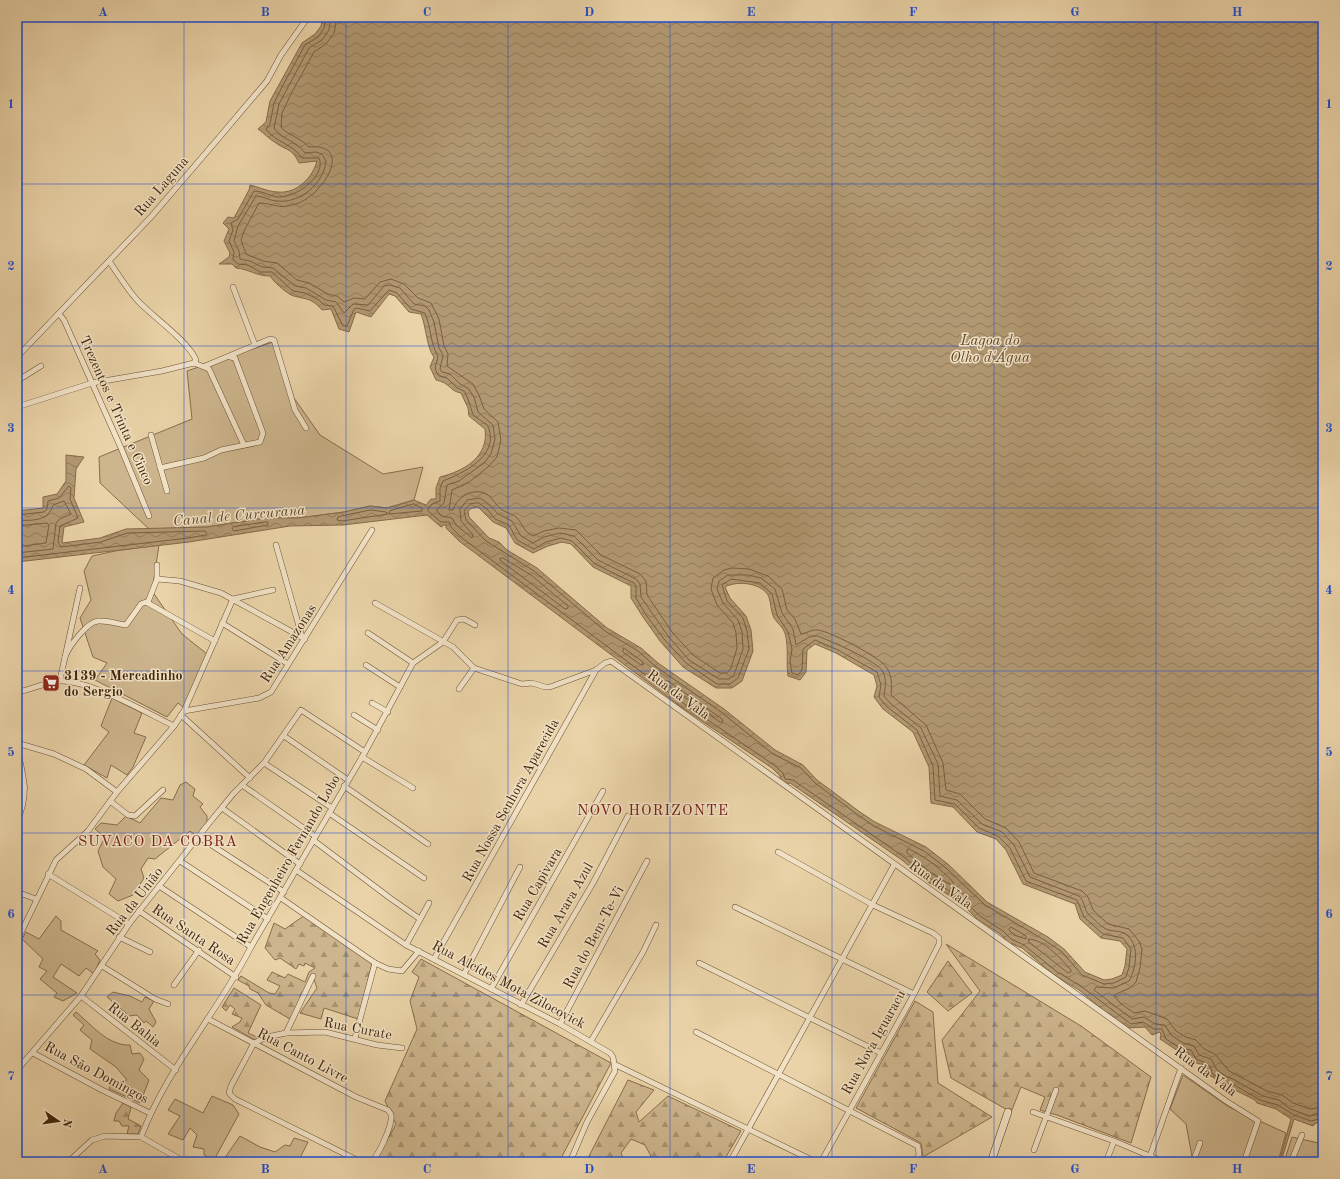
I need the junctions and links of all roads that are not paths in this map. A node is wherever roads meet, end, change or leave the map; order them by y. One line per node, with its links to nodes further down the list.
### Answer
1 (308, 17): 2 (street, Rua Laguna)
2 (109, 261): 4 (street, Rua Laguna); 8 (street)
3 (234, 287): 5 (street)
4 (59, 314): 6 (street, Rua Laguna); 12 (street, Trezentos e Trinta e Cinco)
5 (255, 345): 7 (street); 14 (street)
6 (17, 357)
7 (230, 357): 10 (street); 16 (street)
8 (194, 363): 10 (street); 12 (street)
9 (40, 366): 11 (street)
10 (205, 366): 16 (street)
11 (17, 381)
12 (92, 383): 13 (street); 19 (street, Trezentos e Trinta e Cinco)
13 (17, 407)
14 (306, 428)
15 (151, 435): 17 (street)
16 (244, 445): 17 (street)
17 (160, 468): 18 (street)
18 (166, 490)
19 (149, 516)
20 (372, 530): 32 (street, Rua Amazonas)
21 (276, 545): 32 (street)
22 (157, 565): 23 (street)
23 (157, 579): 26 (street); 27 (street)
24 (80, 588): 35 (street)
25 (273, 590): 26 (street)
26 (233, 599): 29 (street); 32 (street)
27 (148, 602): 33 (street); 35 (street)
28 (375, 603): 34 (street)
29 (222, 622): 33 (street); 37 (street)
30 (475, 625): 34 (street, Rua Engenheiro Fernando Lobo)
31 (368, 633): 36 (street)
32 (304, 638): 37 (street, Rua Amazonas)
33 (215, 641): 47 (street)
34 (443, 642): 36 (street, Rua Engenheiro Fernando Lobo); 39 (street)
35 (65, 657): 41 (street)
36 (413, 663): 42 (street, Rua Engenheiro Fernando Lobo)
37 (288, 664): 47 (street, Rua Amazonas)
38 (366, 665): 42 (street)
39 (474, 668): 40 (street); 43 (street)
40 (596, 670): 79 (street, Rua da Vala); 104 (street, Rua Nossa Senhora Aparecida)
41 (60, 680): 44 (street); 49 (street)
42 (400, 687): 46 (street, Rua Engenheiro Fernando Lobo)
43 (459, 689)
44 (17, 692)
45 (372, 703): 46 (street)
46 (388, 712): 50 (street, Rua Engenheiro Fernando Lobo)
47 (182, 713): 49 (street); 57 (street)
48 (354, 715): 50 (street)
49 (174, 726): 66 (street)
50 (378, 730): 54 (street, Rua Engenheiro Fernando Lobo)
51 (284, 736): 54 (street, Rua da União); 56 (street, Rua da União); 58 (street)
52 (17, 743): 66 (street)
53 (17, 748): 62 (street)
54 (365, 752): 55 (street, Rua Engenheiro Fernando Lobo)
55 (362, 757): 58 (street, Rua Engenheiro Fernando Lobo); 63 (street)
56 (264, 763): 57 (street, Rua da União); 69 (street)
57 (250, 778): 60 (street, Rua da União)
58 (348, 780): 61 (street, Rua Engenheiro Fernando Lobo)
59 (17, 783): 62 (street)
60 (242, 785): 68 (street, Rua da União); 73 (street)
61 (344, 786): 69 (street, Rua Engenheiro Fernando Lobo); 74 (street)
62 (25, 787): 71 (street)
63 (413, 788)
64 (162, 790): 67 (street)
65 (603, 791): 113 (street, Rua Capivara)
66 (117, 792): 67 (street)
67 (110, 801): 82 (street)
68 (222, 808): 72 (street, Rua da União); 78 (street)
69 (331, 810): 73 (street, Rua Engenheiro Fernando Lobo); 83 (street)
70 (628, 816): 117 (street, Rua Arara Azul)
71 (17, 821)
72 (198, 837): 77 (street, Rua da União); 86 (street)
73 (314, 838): 78 (street, Rua Engenheiro Fernando Lobo); 94 (street)
74 (428, 844)
75 (778, 852): 90 (street)
76 (647, 861): 120 (street, Rua do Bem-Te-Vi)
77 (180, 862): 84 (street, Rua da União); 93 (street)
78 (300, 864): 81 (street, Rua Engenheiro Fernando Lobo)
79 (894, 865): 90 (street); 132 (street, Rua da Vala)
80 (520, 867): 109 (street)
81 (296, 870): 86 (street, Rua Engenheiro Fernando Lobo); 99 (street, Rua Alcídes Mota Zilocovick)
82 (48, 874): 88 (street); 95 (street)
83 (424, 878)
84 (159, 886): 92 (street, Rua da União); 100 (street, Rua Santa Rosa)
85 (17, 892): 88 (street)
86 (284, 892): 87 (street, Rua Engenheiro Fernando Lobo)
87 (281, 898): 93 (street, Rua Engenheiro Fernando Lobo); 106 (street)
88 (36, 899): 98 (street)
89 (429, 903): 94 (street)
90 (872, 905): 105 (street); 114 (street, Rua Nova Iguaracu)
91 (734, 907): 105 (street)
92 (139, 911): 95 (street, Rua da União); 101 (street, Rua Santa Rosa)
93 (268, 919): 100 (street, Rua Engenheiro Fernando Lobo)
94 (420, 919): 99 (street)
95 (129, 924): 97 (street, Rua da União)
96 (656, 925): 124 (street)
97 (119, 937): 103 (street); 108 (street, Rua da União)
98 (17, 941)
99 (406, 945): 102 (street, Rua Alcídes Mota Zilocovick)
100 (251, 947): 111 (street, Rua Engenheiro Fernando Lobo)
101 (199, 950): 111 (street, Rua Santa Rosa); 112 (street)
102 (419, 951): 104 (street, Rua Alcídes Mota Zilocovick); 106 (street)
103 (150, 952)
104 (434, 959): 109 (street, Rua Alcídes Mota Zilocovick)
105 (840, 960): 114 (street); 118 (street)
106 (375, 963): 123 (street)
107 (699, 963): 118 (street)
108 (102, 966): 115 (street, Rua da União); 116 (street)
109 (464, 974): 113 (street, Rua Alcídes Mota Zilocovick)
110 (313, 976): 122 (street)
111 (236, 977): 119 (street, Rua Engenheiro Fernando Lobo)
112 (174, 985)
113 (491, 988): 117 (street, Rua Alcídes Mota Zilocovick)
114 (914, 994): 128 (street, Rua Nova Iguaracu)
115 (81, 996): 127 (street, Rua da União); 134 (street, Rua Bahia)
116 (168, 1004)
117 (521, 1005): 120 (street, Rua Alcídes Mota Zilocovick)
118 (808, 1017): 128 (street); 135 (street)
119 (208, 1019): 125 (street, Rua Canto Livre); 134 (street, Rua Engenheiro Fernando Lobo)
120 (560, 1024): 124 (street, Rua Alcídes Mota Zilocovick)
121 (696, 1032): 135 (street)
122 (286, 1033): 123 (street, Rua Curate); 125 (street, Rua Curate)
123 (355, 1038): 126 (street, Rua Curate)
124 (591, 1041): 131 (street, Rua Alcídes Mota Zilocovick)
125 (254, 1043): 151 (street); 152 (street, Rua Canto Livre)
126 (402, 1048)
127 (33, 1053): 130 (street, Rua da União); 140 (street, Rua São Domingos)
128 (881, 1053): 137 (street, Rua Nova Iguaracu)
129 (17, 1058): 130 (street)
130 (22, 1064): 133 (street, Rua da União)
131 (616, 1065): 142 (street); 153 (street)
132 (1181, 1068): 148 (street); 162 (street, Rua da Vala)
133 (17, 1070)
134 (176, 1070): 140 (street, Rua Engenheiro Fernando Lobo)
135 (778, 1073): 137 (street); 142 (street)
136 (1056, 1090): 141 (street)
137 (850, 1109): 156 (street, Rua Nova Iguaracu); 157 (street)
138 (1008, 1112): 158 (main road)
139 (1033, 1112): 141 (street)
140 (150, 1113): 144 (street, Rua Engenheiro Fernando Lobo)
141 (1046, 1118): 145 (street); 147 (street)
142 (749, 1128): 154 (street); 155 (street)
143 (1302, 1135): 163 (street)
144 (141, 1137): 149 (street); 150 (street)
145 (1114, 1141): 148 (street); 159 (street)
146 (1200, 1143): 161 (street)
147 (1034, 1150)
148 (1150, 1156): 160 (street)
149 (68, 1162)
150 (185, 1162)
151 (362, 1162)
152 (370, 1162)
153 (570, 1162)
154 (730, 1162)
155 (816, 1162)
156 (822, 1162)
157 (917, 1162)
158 (991, 1162)
159 (1106, 1162)
160 (1164, 1162)
161 (1193, 1162)
162 (1244, 1162)
163 (1291, 1162)

